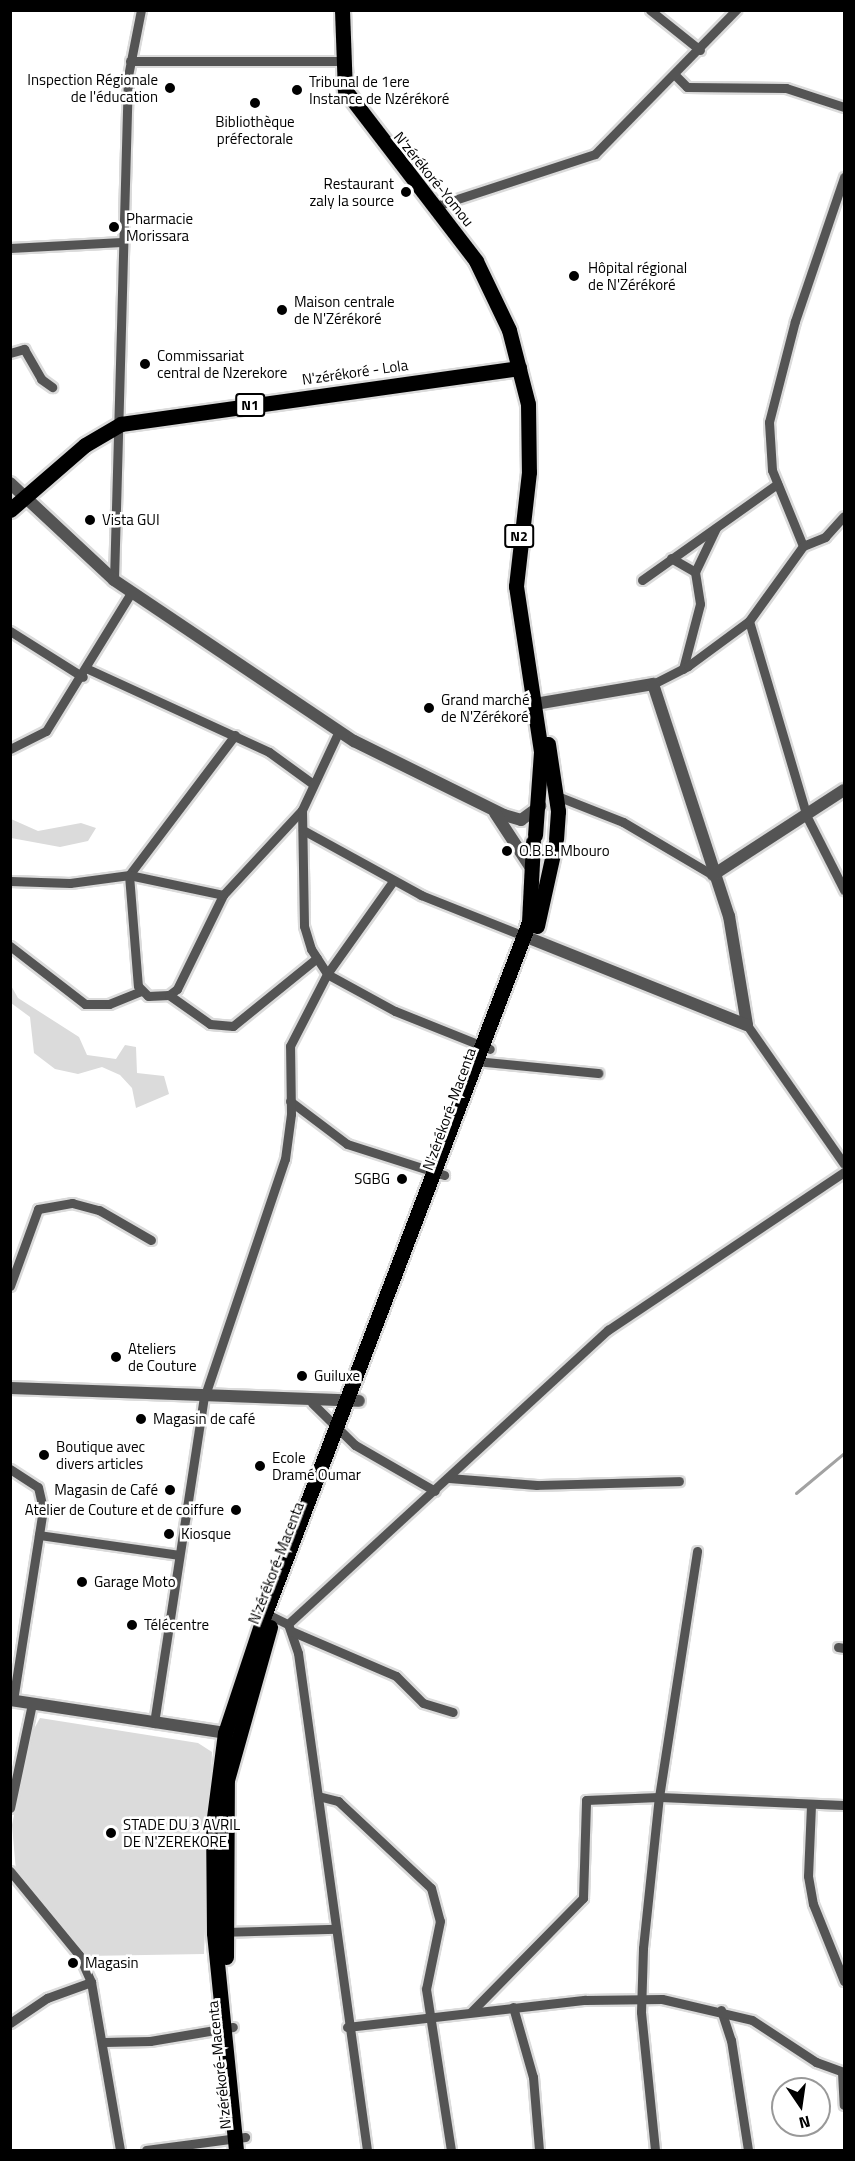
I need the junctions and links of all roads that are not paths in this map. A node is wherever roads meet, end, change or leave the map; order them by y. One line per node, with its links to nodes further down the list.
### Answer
1 (141, 10): 6 (street)
2 (342, 10): 7 (highway, N'zérékoré-Yomou)
3 (650, 10): 5 (street)
4 (736, 10): 5 (street)
5 (700, 50): 8 (street)
6 (130, 61): 7 (street); 12 (street)
7 (341, 61): 11 (highway, N'zérékoré-Yomou)
8 (674, 74): 9 (street); 11 (street)
9 (844, 107)
10 (844, 177): 19 (street)
11 (433, 207): 15 (highway, N'zérékoré-Yomou)
12 (123, 242): 13 (street); 17 (street)
13 (10, 248)
14 (10, 353): 16 (street)
15 (519, 368): 17 (highway, N'zérékoré - Lola / N1); 35 (highway, N2)
16 (52, 387)
17 (121, 424): 20 (highway, N'zérékoré - Lola / N1); 27 (street)
18 (10, 483): 20 (street)
19 (777, 484): 23 (street); 24 (street)
20 (24, 497): 21 (highway, N'zérékoré - Lola / N1); 27 (street)
21 (10, 510)
22 (844, 516): 24 (street)
23 (716, 527): 25 (street); 26 (street)
24 (803, 546): 30 (street)
25 (671, 558): 26 (street); 28 (street)
26 (695, 572): 32 (street)
27 (114, 580): 29 (street)
28 (642, 580)
29 (132, 591): 33 (street); 36 (street)
30 (749, 621): 32 (street); 45 (street)
31 (10, 631): 33 (street)
32 (683, 669): 34 (street)
33 (86, 673): 37 (street); 38 (street)
34 (653, 684): 35 (street); 51 (street)
35 (535, 704): 41 (highway, N2); 42 (highway, N2)
36 (339, 731): 39 (street); 44 (street)
37 (235, 735): 39 (street); 49 (street)
38 (10, 749)
39 (313, 784): 43 (street)
40 (844, 790): 45 (street)
41 (556, 796): 48 (highway, N2); 51 (street)
42 (541, 802): 44 (street); 47 (highway, N2)
43 (302, 810): 46 (street); 55 (street)
44 (492, 810): 50 (street)
45 (807, 817): 51 (street); 54 (street)
46 (303, 830): 53 (street); 58 (street)
47 (534, 839): 48 (highway); 50 (highway, N2)
48 (555, 842): 56 (highway, N2)
49 (129, 875): 52 (street); 55 (street); 60 (street)
50 (534, 875): 56 (highway, N2)
51 (713, 875): 62 (street)
52 (10, 881)
53 (393, 881): 56 (street); 59 (street)
54 (844, 890)
55 (223, 895): 61 (street)
56 (528, 937): 62 (street); 63 (highway, N2)
57 (10, 946): 60 (street)
58 (317, 958): 59 (street); 61 (street)
59 (327, 974): 63 (street); 65 (street)
60 (142, 991): 61 (street)
61 (170, 995)
62 (747, 1025): 66 (street)
63 (485, 1053): 64 (street); 68 (highway, N2)
64 (598, 1073)
65 (290, 1101): 68 (street); 72 (street)
66 (844, 1164)
67 (844, 1172): 77 (street)
68 (439, 1174): 73 (highway, N2)
69 (151, 1240): 70 (street)
70 (10, 1286)
71 (10, 1388): 72 (street)
72 (204, 1398): 74 (street); 82 (street)
73 (354, 1401): 74 (street); 75 (highway, N2)
74 (312, 1403): 75 (street)
75 (342, 1432): 79 (street); 83 (highway, N2)
76 (10, 1469): 80 (street)
77 (449, 1478): 78 (street); 79 (street)
78 (679, 1481)
79 (435, 1491): 84 (street)
80 (39, 1535): 82 (street); 85 (street)
81 (697, 1551): 91 (street)
82 (179, 1555): 88 (street)
83 (269, 1615): 84 (street); 89 (highway, N2)
84 (289, 1627): 87 (street); 90 (street)
85 (12, 1700): 86 (street)
86 (32, 1704): 88 (street); 94 (street)
87 (453, 1712)
88 (154, 1723): 89 (street)
89 (231, 1734): 97 (highway, N2)
90 (318, 1796): 96 (street); 104 (street)
91 (658, 1797): 92 (street); 100 (street); 103 (street)
92 (811, 1805): 93 (street); 98 (street)
93 (844, 1805)
94 (10, 1808)
95 (10, 1871): 99 (street)
96 (332, 1929): 97 (street); 106 (street)
97 (219, 1933): 107 (highway, N2)
98 (844, 1981)
99 (91, 1982): 105 (street); 108 (street)
100 (642, 2000): 101 (street); 102 (street); 117 (street)
101 (513, 2007): 103 (street); 116 (street)
102 (721, 2010): 109 (street); 118 (street)
103 (471, 2012): 104 (street)
104 (430, 2015): 106 (street); 115 (street)
105 (10, 2023)
106 (347, 2027): 114 (street)
107 (228, 2028): 108 (street); 111 (highway, N2)
108 (104, 2042): 112 (street)
109 (843, 2072): 110 (street)
110 (844, 2105)
111 (241, 2144): 113 (street)
112 (120, 2151)
113 (146, 2151)
114 (367, 2151)
115 (451, 2151)
116 (539, 2151)
117 (655, 2151)
118 (748, 2151)

